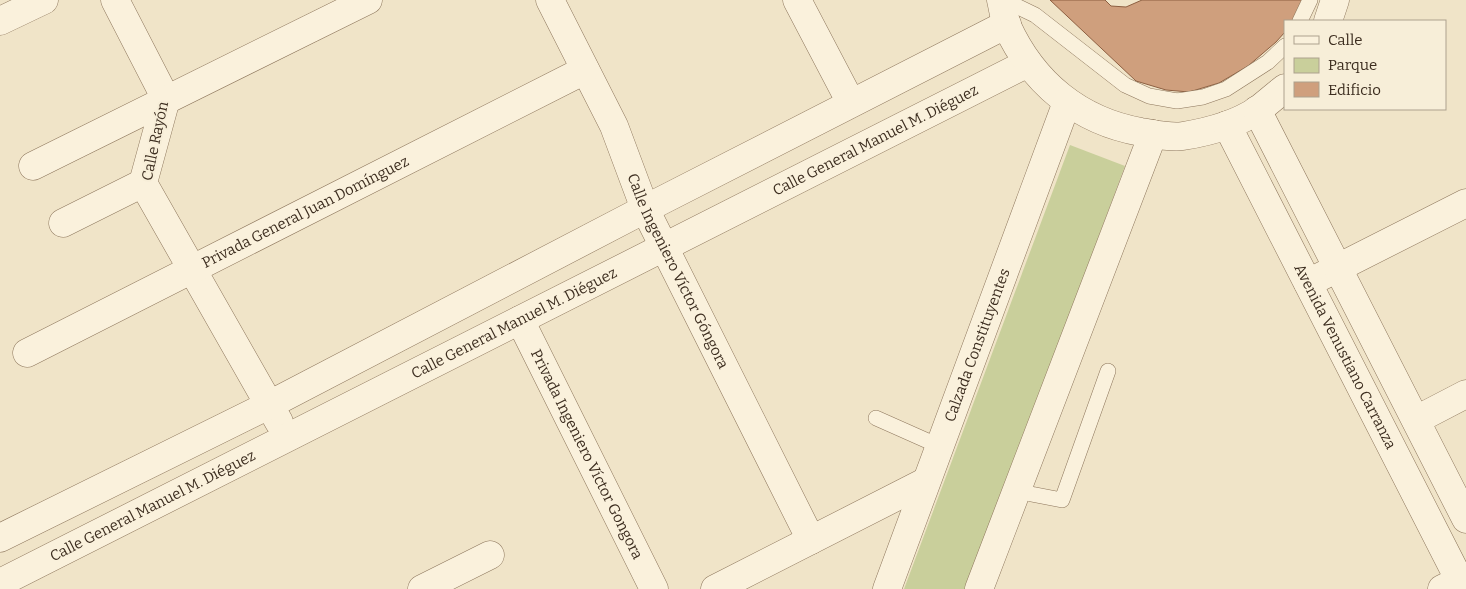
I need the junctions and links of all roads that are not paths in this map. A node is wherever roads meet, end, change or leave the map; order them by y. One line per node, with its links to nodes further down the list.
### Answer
1 (44, 0): 11 (street)
2 (115, 0): 16 (street, Calle Rayón)
3 (368, 0): 16 (street)
4 (550, 0): 14 (street, Calle Ingeniero Víctor Góngora)
5 (797, 0): 18 (street)
6 (1310, 0): 9 (lane)
7 (1335, 0): 10 (street)
8 (1004, 8): 12 (lane); 13 (street); 18 (street)
9 (1300, 20)
10 (1328, 20)
11 (0, 21)
12 (1284, 47)
13 (1028, 63): 17 (street); 27 (street, Calle General Manuel M. Diéguez)
14 (585, 70): 25 (street, Calle Ingeniero Víctor Góngora); 29 (street, Privada General Juan Domínguez)
15 (1284, 89): 19 (street)
16 (166, 99): 22 (street); 23 (street, Calle Rayón)
17 (1067, 102): 21 (street); 39 (street, Calzada Constituyentes)
18 (851, 104): 25 (street)
19 (1257, 110): 20 (street); 28 (street)
20 (1227, 125): 21 (street); 30 (street, Avenida Venustiano Carranza)
21 (1153, 134): 41 (street)
22 (33, 166)
23 (143, 183): 26 (street); 29 (street, Calle Rayón)
24 (1466, 203): 28 (street)
25 (645, 209): 27 (street, Calle Ingeniero Víctor Góngora); 35 (street)
26 (62, 223)
27 (665, 246): 31 (street, Calle General Manuel M. Diéguez); 44 (street, Calle Ingeniero Víctor Góngora)
28 (1338, 267): 30 (street); 37 (street)
29 (192, 270): 32 (street, Privada General Juan Domínguez); 35 (street, Calle Rayón)
30 (1308, 283): 47 (street, Avenida Venustiano Carranza)
31 (520, 320): 38 (street, Calle General Manuel M. Diéguez); 49 (street, Privada Ingeniero Víctor Gongora)
32 (28, 353)
33 (1108, 371): 41 (lane)
34 (1466, 394): 37 (street)
35 (269, 405): 38 (street, Calle Rayón); 43 (street)
36 (876, 418): 39 (lane)
37 (1416, 420): 42 (street)
38 (288, 437): 46 (street, Calle General Manuel M. Diéguez)
39 (939, 446): 40 (street, Calzada Constituyentes)
40 (925, 482): 44 (street); 51 (street, Calzada Constituyentes)
41 (1017, 488): 52 (street)
42 (1466, 519)
43 (0, 538)
44 (811, 540): 50 (street)
45 (490, 555): 48 (street)
46 (0, 583)
47 (1458, 584)
48 (422, 589)
49 (654, 589)
50 (715, 589)
51 (887, 589)
52 (979, 589)

